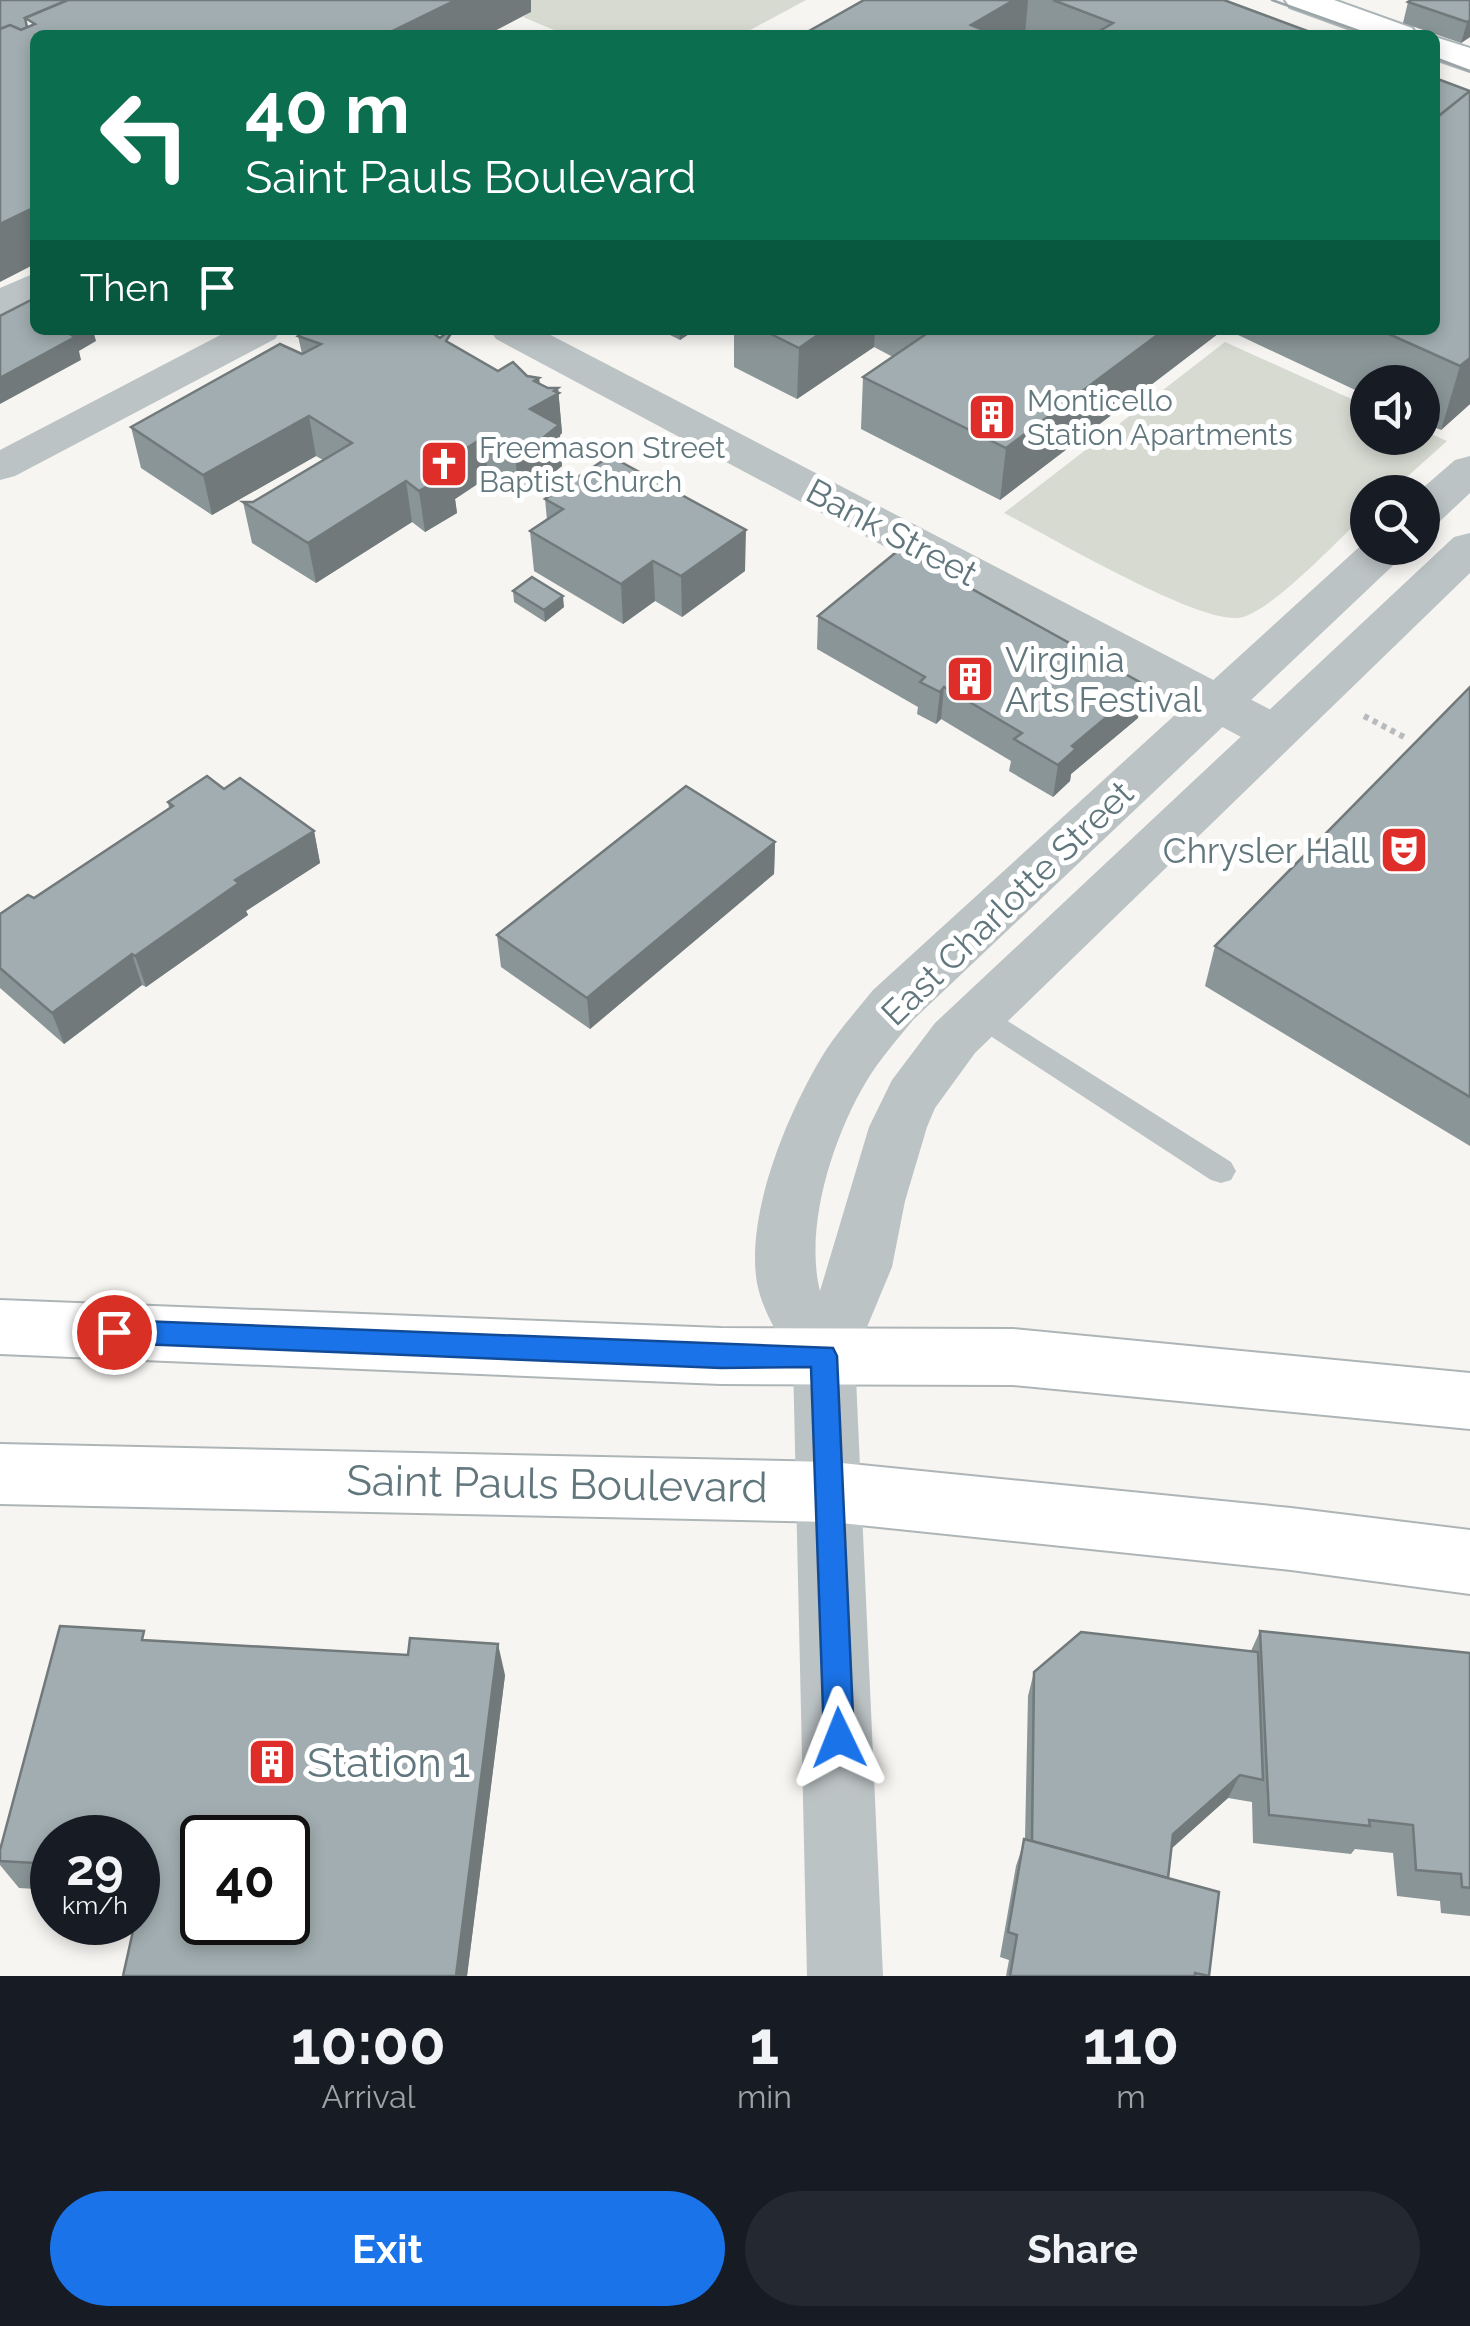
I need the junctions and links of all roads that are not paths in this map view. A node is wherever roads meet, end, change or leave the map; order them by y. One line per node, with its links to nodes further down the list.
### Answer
1 (1302, 0): 2 (main road)
2 (1386, 30)
3 (1440, 50): 4 (main road)
4 (1470, 60)
5 (30, 288): 6 (street)
6 (0, 304)
7 (251, 335): 9 (street)
8 (519, 335): 14 (street, Bank Street)
9 (0, 467)
10 (1470, 469): 11 (street)
11 (1440, 496)
12 (1470, 547): 15 (street, East Charlotte Street)
13 (1367, 565): 14 (street, East Charlotte Street)
14 (1218, 704): 15 (street, Bank Street); 19 (street, East Charlotte Street)
15 (1274, 733): 16 (street, East Charlotte Street)
16 (979, 1014): 17 (lane); 19 (street, East Charlotte Street)
17 (1221, 1171)
18 (0, 1327): 19 (main road)
19 (824, 1356): 20 (main road); 22 (street)
20 (1470, 1401)
21 (0, 1474): 22 (main road, Saint Pauls Boulevard)
22 (832, 1492): 23 (main road, Saint Pauls Boulevard); 24 (street)
23 (1470, 1562)
24 (845, 1976)

